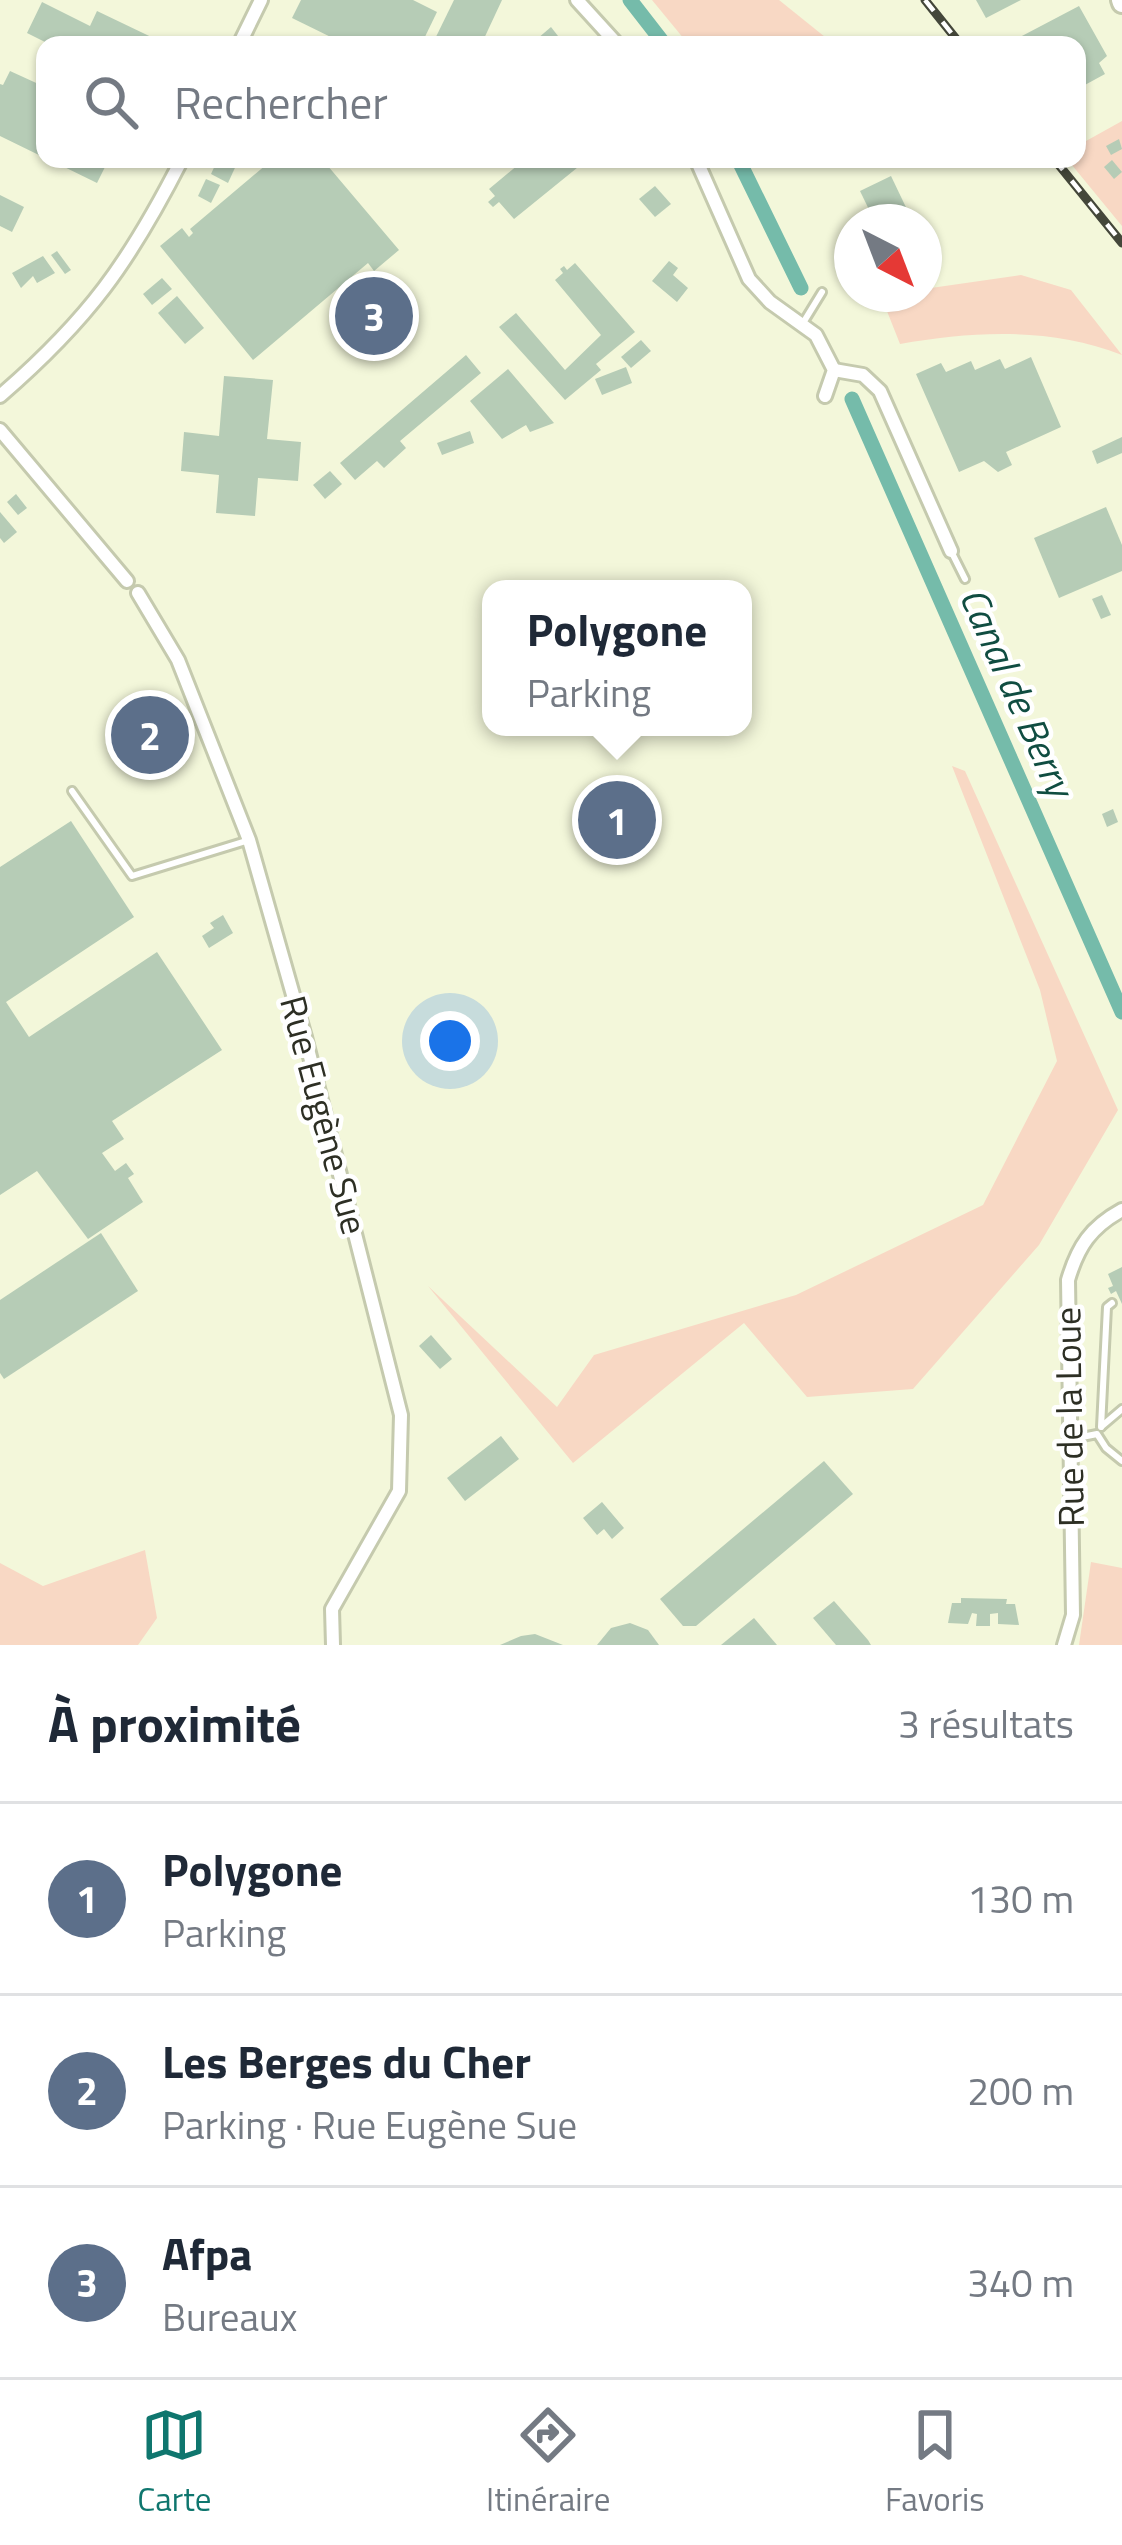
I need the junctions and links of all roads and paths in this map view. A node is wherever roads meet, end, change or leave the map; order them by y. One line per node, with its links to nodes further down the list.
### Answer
1 (261, 0): 3 (street)
2 (577, 0): 4 (street)
3 (243, 36)
4 (610, 36)
5 (177, 168): 10 (street)
6 (700, 168): 8 (street)
7 (823, 292): 8 (lane)
8 (803, 323): 9 (street)
9 (834, 370): 11 (street); 13 (street)
10 (0, 396)
11 (825, 396)
12 (3, 439): 15 (street)
13 (951, 550): 14 (lane)
14 (964, 579)
15 (128, 580)
16 (138, 593): 18 (street, Rue Eugène Sue)
17 (71, 791): 18 (lane)
18 (249, 840): 25 (street, Rue Eugène Sue)
19 (1122, 1210): 23 (street, Rue de la Loue)
20 (1112, 1303): 22 (lane)
21 (1122, 1409): 22 (lane)
22 (1099, 1431): 23 (lane); 24 (lane)
23 (1069, 1440): 26 (street, Rue de la Loue)
24 (1122, 1461)
25 (333, 1645)
26 (1064, 1645)

